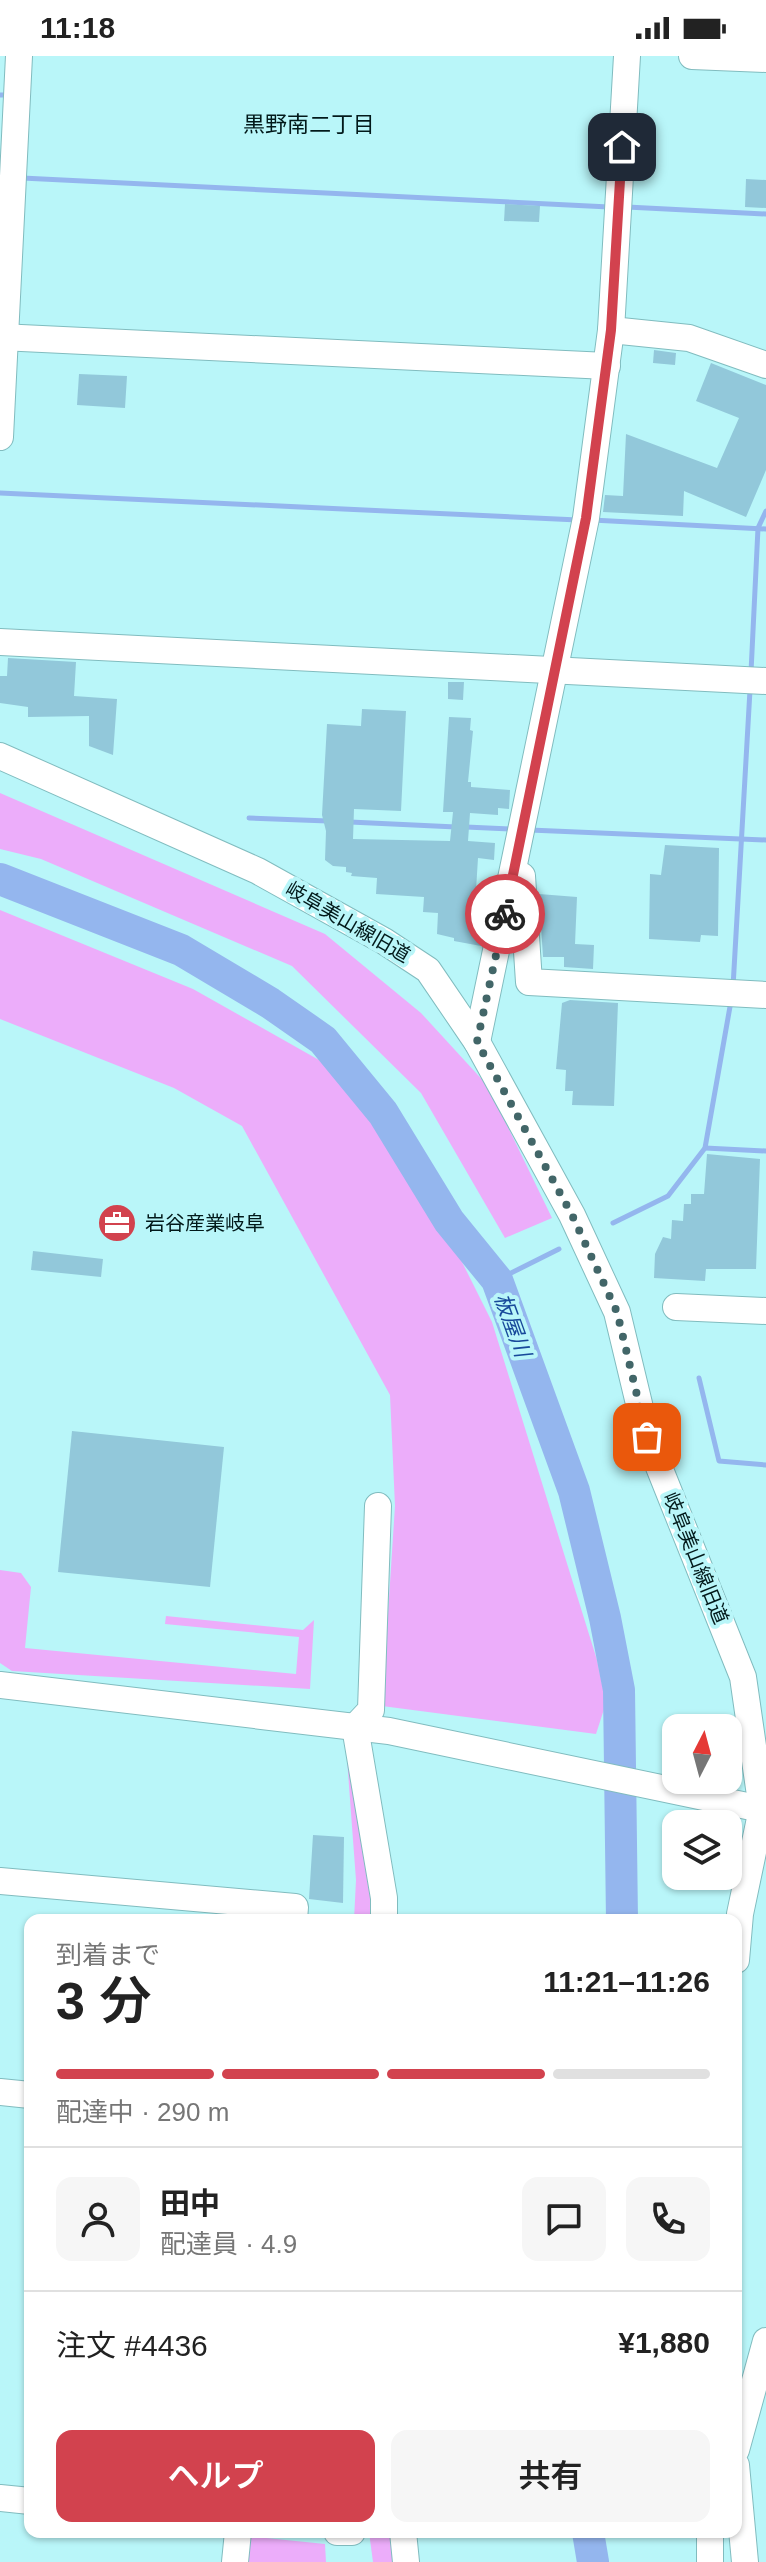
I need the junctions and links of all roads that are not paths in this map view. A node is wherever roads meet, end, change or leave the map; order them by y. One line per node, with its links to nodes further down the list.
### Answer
1 (19, 56): 5 (street)
2 (627, 56): 6 (street)
3 (692, 56): 4 (street)
4 (766, 59)
5 (7, 167): 7 (street)
6 (611, 330): 8 (street); 9 (street)
7 (2, 337): 9 (street); 10 (street)
8 (766, 365)
9 (607, 366): 12 (street)
10 (0, 437)
11 (0, 642): 12 (street)
12 (553, 673): 13 (street); 15 (street)
13 (766, 681)
14 (0, 756): 17 (street, 岐阜美山線旧道)
15 (519, 848): 16 (street); 17 (street)
16 (743, 994)
17 (477, 1042): 21 (street, 岐阜美山線旧道)
18 (676, 1307): 19 (street)
19 (766, 1311)
20 (378, 1506): 24 (street)
21 (743, 1677): 23 (street); 25 (street, 岐阜美山線旧道)
22 (0, 1685): 24 (street)
23 (766, 1724)
24 (355, 1727): 25 (street); 28 (street)
25 (764, 1810): 29 (street)
26 (0, 1881): 27 (street)
27 (294, 1914)
28 (384, 1914)
29 (740, 1914)
30 (0, 2092): 31 (street)
31 (24, 2094)
32 (766, 2341): 33 (street)
33 (742, 2428)
34 (0, 2498): 35 (street)
35 (24, 2500)
36 (742, 2530): 43 (street)
37 (237, 2538): 40 (street)
38 (404, 2538): 41 (street)
39 (710, 2538): 42 (street)
40 (235, 2562)
41 (406, 2562)
42 (710, 2562)
43 (745, 2562)

